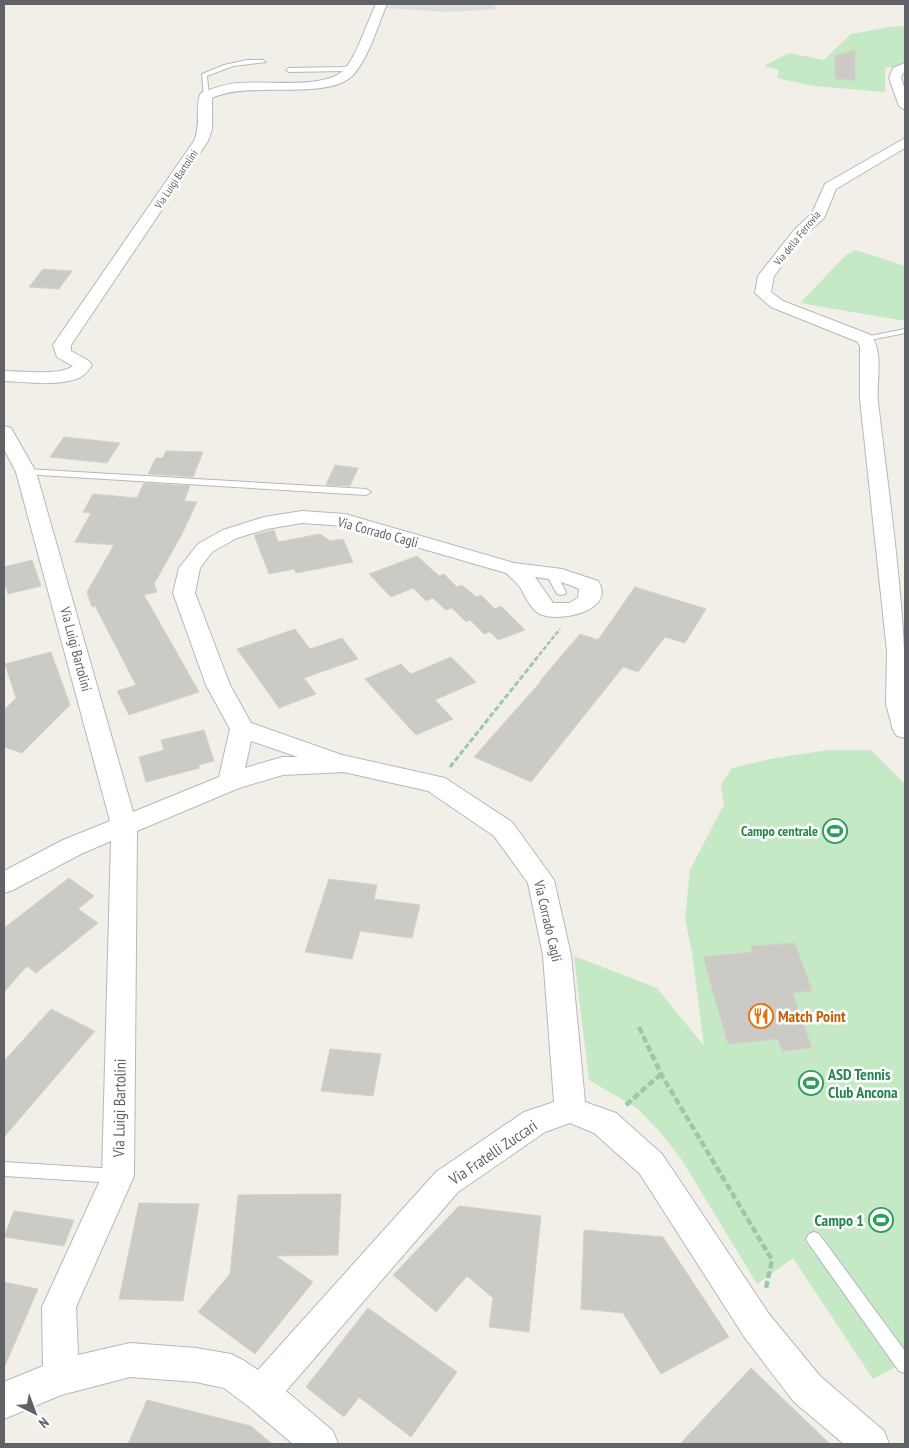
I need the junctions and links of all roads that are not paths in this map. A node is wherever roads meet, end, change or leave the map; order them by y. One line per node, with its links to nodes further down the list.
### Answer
1 (381, 4): 3 (street)
2 (263, 62): 6 (lane)
3 (353, 65): 5 (lane); 6 (street)
4 (905, 67): 7 (street)
5 (289, 70)
6 (206, 96): 11 (street, Via Luigi Bartolini)
7 (905, 106)
8 (905, 142): 10 (street, Via della Ferrovia)
9 (905, 331): 10 (lane)
10 (865, 338): 18 (street)
11 (4, 376)
12 (4, 432): 13 (street, Via Luigi Bartolini)
13 (26, 472): 14 (lane); 24 (street, Via Luigi Bartolini)
14 (366, 492)
15 (513, 569): 16 (street, Via Corrado Cagli); 16 (street, Via Corrado Cagli); 20 (street, Via Corrado Cagli)
16 (550, 572): 17 (lane)
17 (560, 592)
18 (902, 661): 19 (street)
19 (902, 704): 21 (street)
20 (242, 728): 22 (street, Via Corrado Cagli); 23 (street)
21 (905, 730)
22 (344, 763): 23 (street, Via Corrado Cagli); 26 (street, Via Corrado Cagli)
23 (230, 782): 24 (street)
24 (124, 826): 25 (street); 28 (street, Via Luigi Bartolini)
25 (4, 883)
26 (570, 1110): 32 (street, Via Fratelli Zuccari); 35 (street)
27 (4, 1169): 28 (lane)
28 (118, 1176): 31 (street, Via Luigi Bartolini)
29 (814, 1239): 30 (lane)
30 (905, 1365)
31 (61, 1377): 32 (street); 33 (street)
32 (261, 1393): 34 (street)
33 (4, 1401)
34 (320, 1444)
35 (871, 1444)

